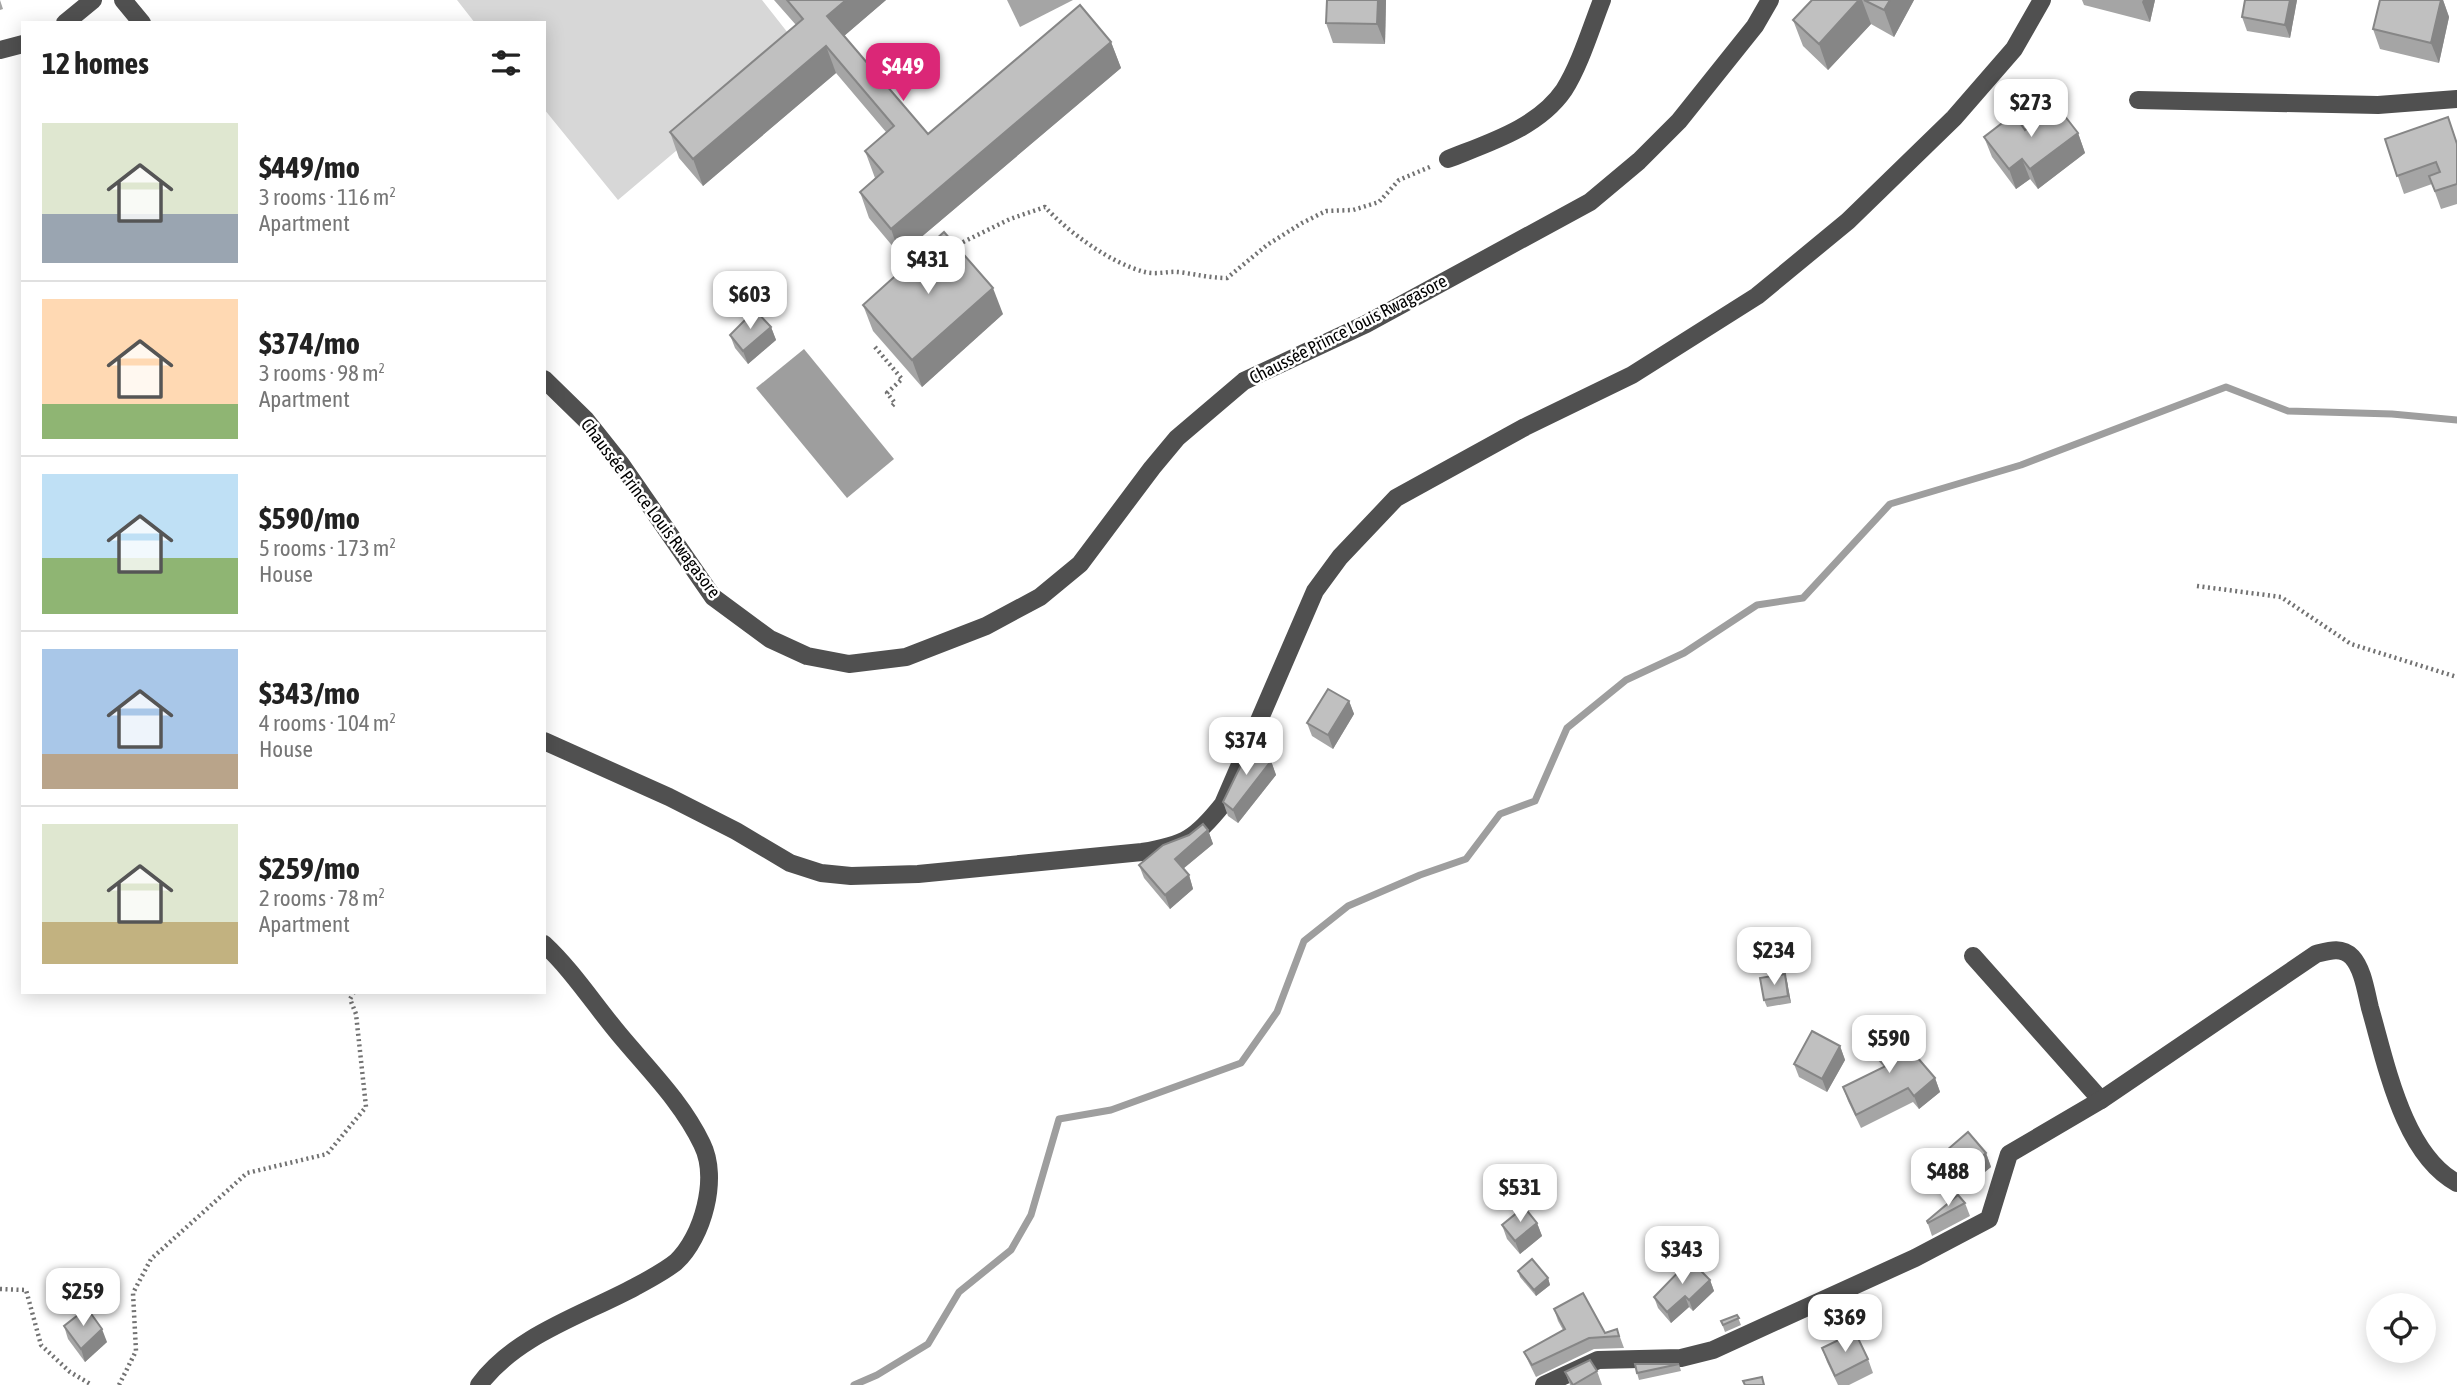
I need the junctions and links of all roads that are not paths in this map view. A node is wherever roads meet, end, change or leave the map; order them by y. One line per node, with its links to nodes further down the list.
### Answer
1 (93, 0): 6 (street)
2 (123, 0): 7 (street)
3 (1602, 0): 12 (street)
4 (1770, 0): 13 (street, Chaussée Prince Louis Rwagasore)
5 (2042, 0): 14 (street)
6 (67, 21)
7 (140, 21)
8 (21, 45): 9 (street)
9 (0, 50)
10 (2457, 99): 11 (street)
11 (2138, 100)
12 (1448, 159)
13 (546, 381)
14 (546, 742)
15 (546, 946): 19 (street)
16 (1973, 956): 17 (street)
17 (2102, 1100): 18 (street); 20 (street)
18 (2457, 1183)
19 (479, 1385)
20 (1544, 1385)

